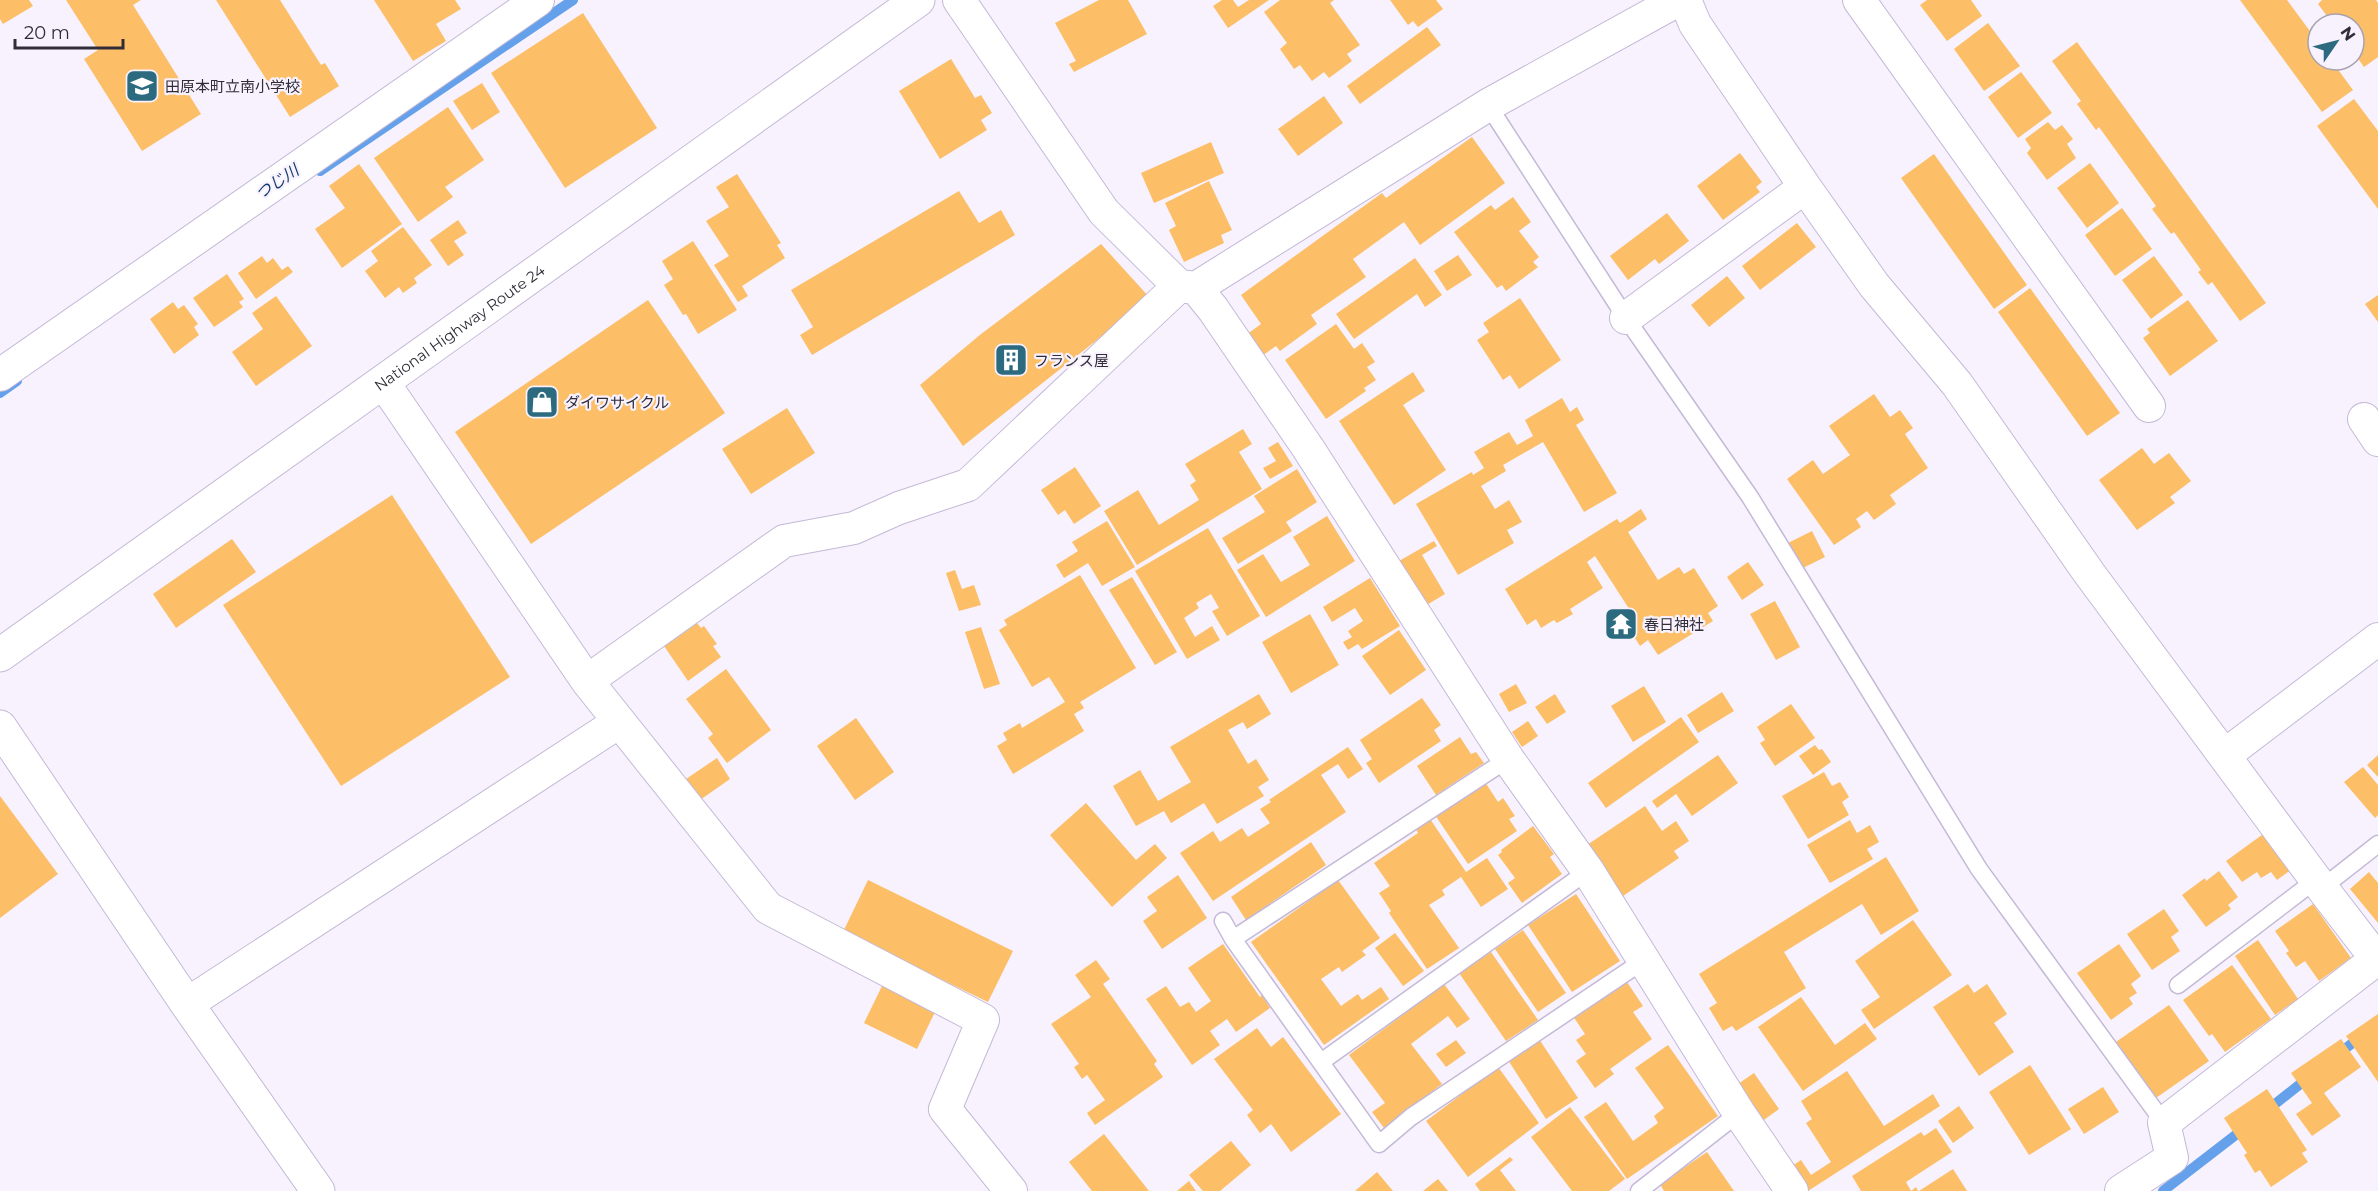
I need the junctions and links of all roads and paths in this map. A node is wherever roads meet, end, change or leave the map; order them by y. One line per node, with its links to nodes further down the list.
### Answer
1 (538, 0): 11 (street)
2 (918, 0): 12 (main road, National Highway Route 24)
3 (959, 0): 9 (street)
4 (1678, 0): 7 (street)
5 (1685, 0): 8 (street)
6 (1858, 0): 13 (street)
7 (1488, 105): 9 (street); 10 (lane)
8 (1805, 188): 10 (street); 19 (street)
9 (1187, 287): 16 (street); 20 (street)
10 (1626, 318): 32 (lane)
11 (0, 375)
12 (383, 382): 15 (main road, National Highway Route 24); 16 (street)
13 (2149, 406)
14 (2378, 639): 19 (street)
15 (0, 655)
16 (587, 681): 17 (street)
17 (619, 722): 29 (street); 34 (street)
18 (0, 727): 29 (main road)
19 (2225, 755): 23 (street)
20 (1509, 759): 22 (street); 25 (lane)
21 (2378, 844): 23 (lane)
22 (1588, 871): 27 (street); 30 (lane)
23 (2319, 883): 26 (street); 28 (lane)
24 (1223, 921): 25 (lane)
25 (1233, 939): 30 (lane)
26 (2378, 959): 32 (street)
27 (1643, 961): 30 (lane); 31 (street)
28 (2178, 985)
29 (187, 1005): 33 (main road)
30 (1321, 1062)
31 (1739, 1113): 35 (lane); 36 (street)
32 (2164, 1123): 37 (street)
33 (318, 1191)
34 (1011, 1191)
35 (1639, 1191)
36 (1792, 1191)
37 (2121, 1191)

